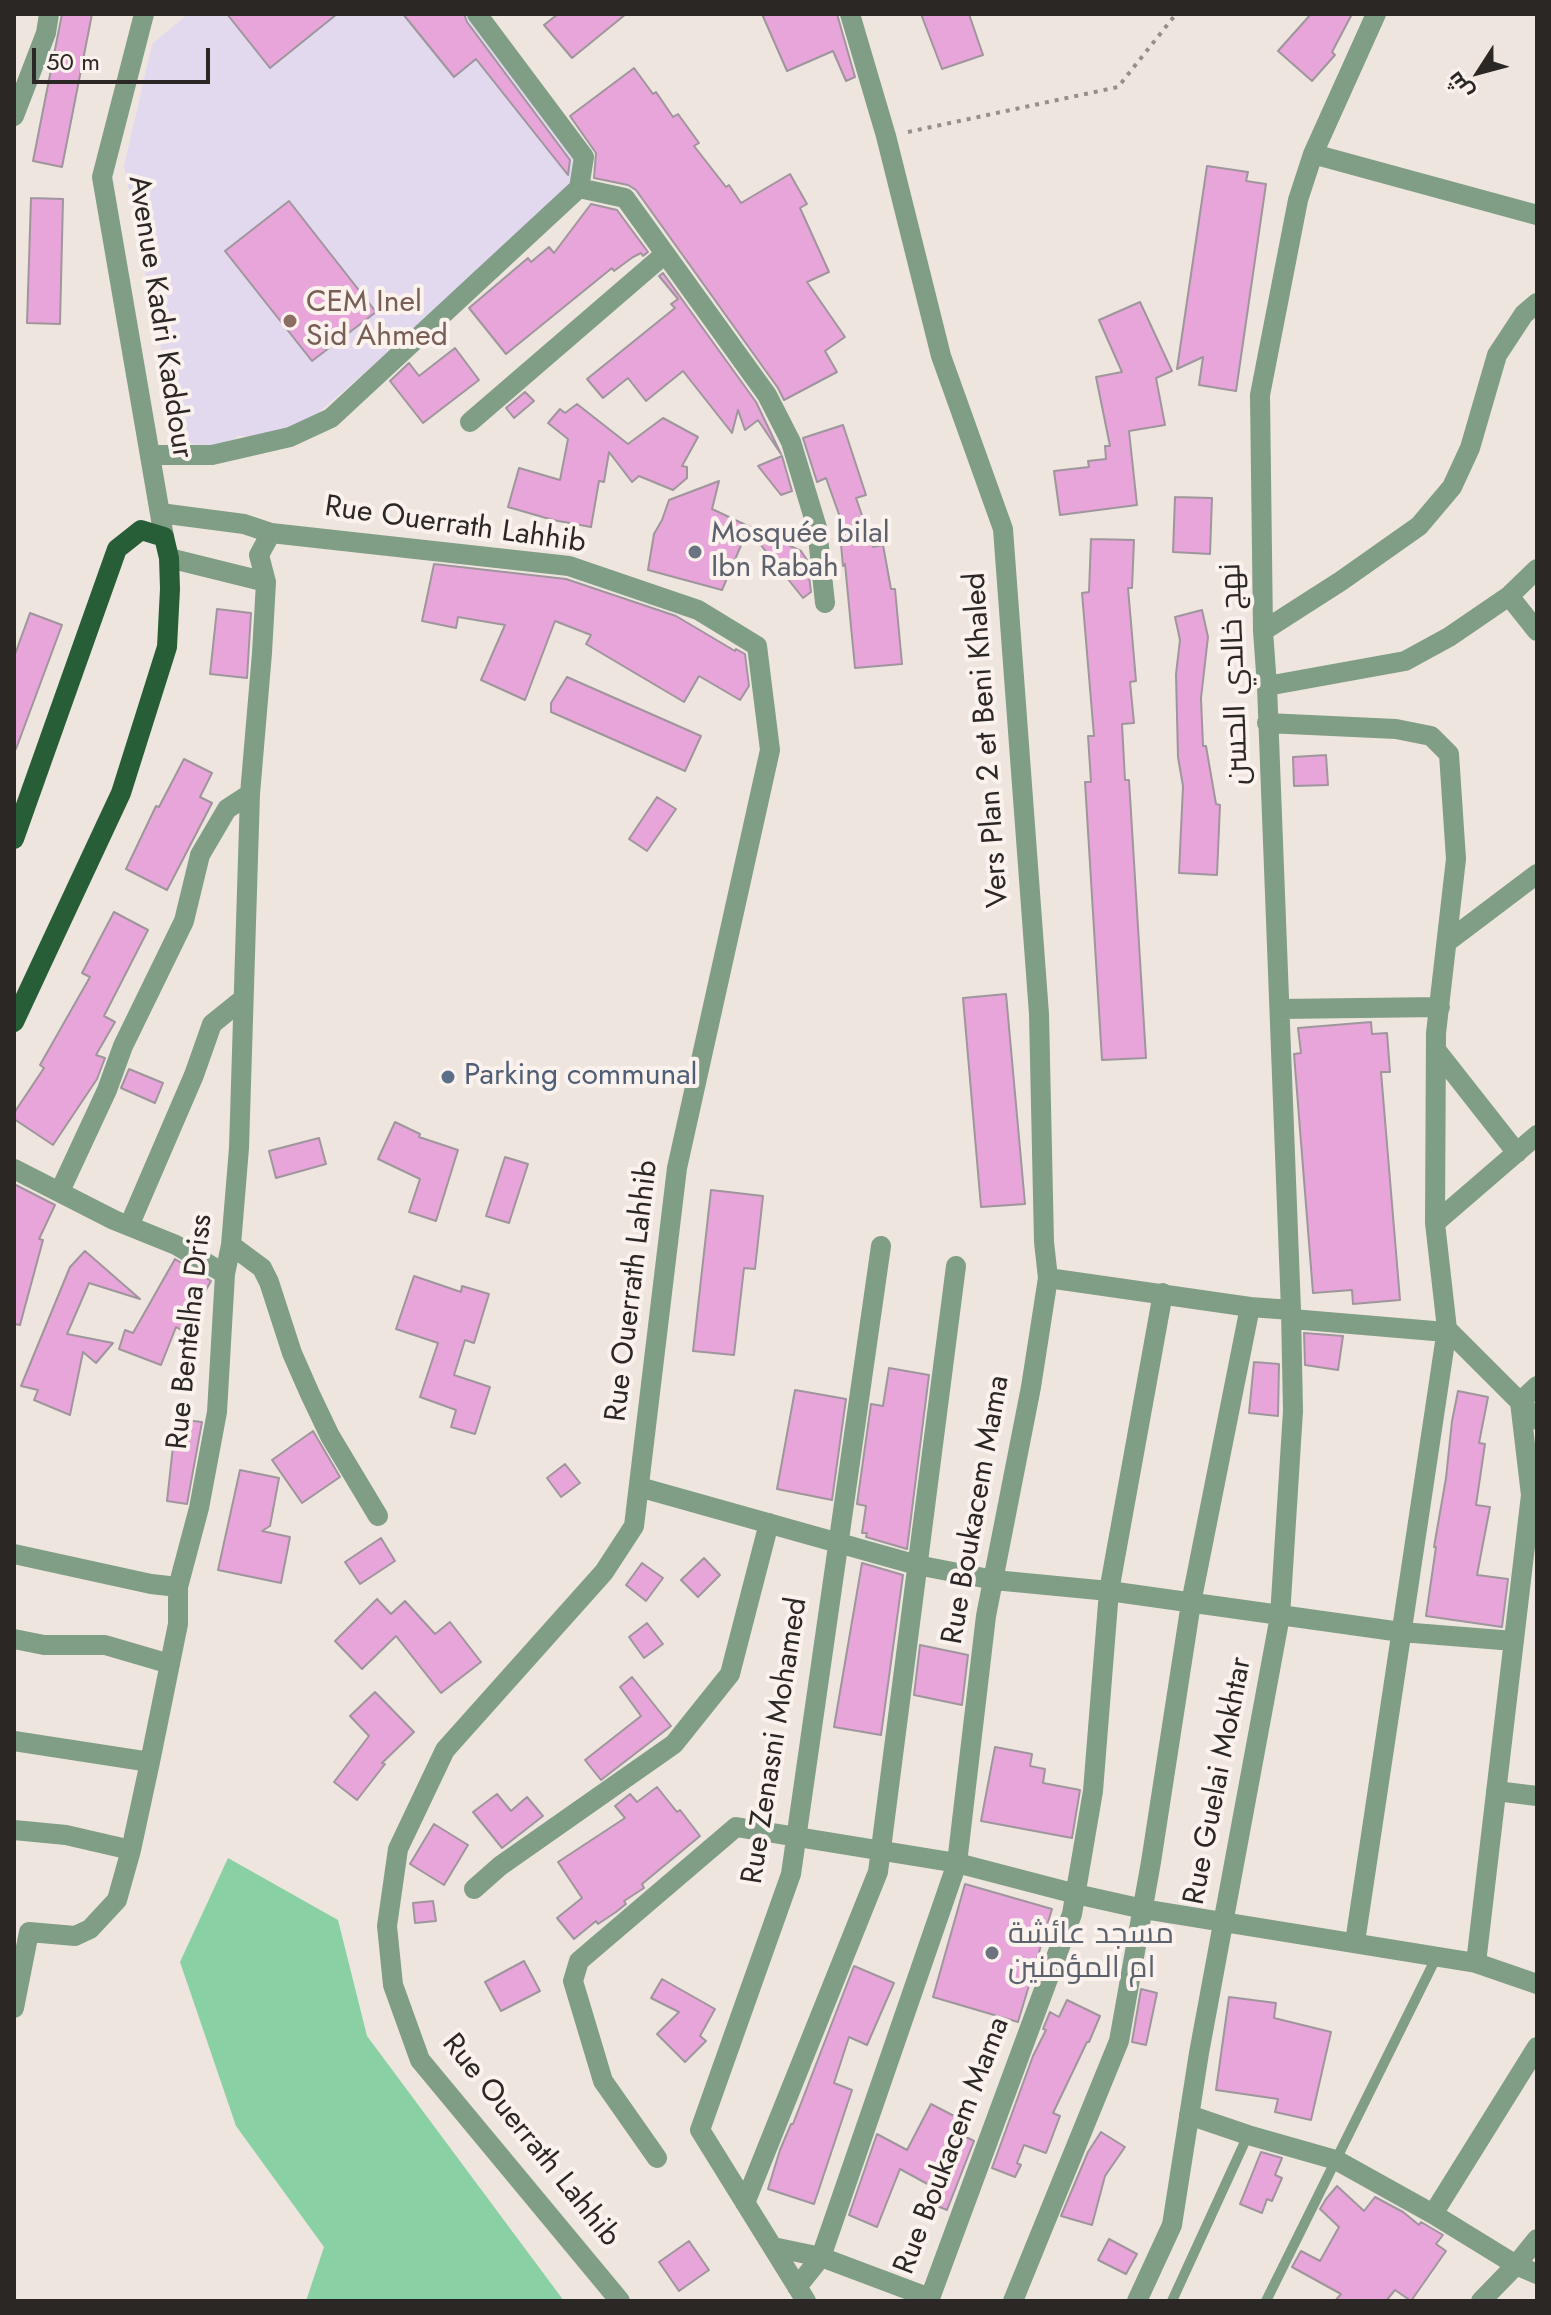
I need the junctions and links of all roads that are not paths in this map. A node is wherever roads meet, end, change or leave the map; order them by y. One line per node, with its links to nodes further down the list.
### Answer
1 (49, 14): 6 (street)
2 (144, 14): 13 (street, Avenue Kadri Kaddour)
3 (477, 14): 8 (street)
4 (850, 14): 45 (street, Vers Plan 2 et Beni Khaled)
5 (1376, 14): 7 (street, نهج خالدي الحسن)
6 (14, 116)
7 (1313, 154): 9 (street); 22 (street, نهج خالدي الحسن)
8 (579, 188): 10 (street); 13 (street)
9 (1537, 215)
10 (665, 254): 12 (street); 21 (street)
11 (1537, 303): 22 (street)
12 (470, 422)
13 (150, 455): 14 (street, Avenue Kadri Kaddour)
14 (160, 513): 15 (street); 16 (street, Avenue Kadri Kaddour)
15 (271, 533): 19 (street, Rue Bentelha Driss); 53 (street, Rue Ouerrath Lahhib)
16 (164, 537): 17 (main road); 27 (main road)
17 (169, 558): 19 (street); 33 (main road)
18 (1537, 569): 20 (street)
19 (266, 582): 26 (street, Rue Bentelha Driss)
20 (1509, 596): 23 (street); 24 (street)
21 (825, 603)
22 (1263, 631): 24 (street, نهج خالدي الحسن)
23 (1537, 631)
24 (1267, 686): 25 (street, نهج خالدي الحسن)
25 (1267, 723): 29 (street); 32 (street, نهج خالدي الحسن)
26 (250, 794): 30 (street, Rue Bentelha Driss); 38 (street)
27 (14, 839)
28 (1537, 874): 29 (street)
29 (1447, 942): 31 (street)
30 (243, 999): 40 (street); 41 (street, Rue Bentelha Driss)
31 (1440, 1007): 32 (street); 34 (street)
32 (1280, 1009): 48 (street, نهج خالدي الحسن)
33 (14, 1022)
34 (1436, 1050): 36 (street); 39 (street)
35 (1537, 1135): 36 (street)
36 (1517, 1153): 39 (street)
37 (14, 1169): 38 (street)
38 (60, 1191): 40 (street)
39 (1435, 1223): 49 (street)
40 (129, 1226): 44 (street)
41 (231, 1245): 44 (street, Rue Bentelha Driss); 54 (street)
42 (881, 1246): 56 (street, Rue Zenasni Mohamed)
43 (956, 1266): 58 (street)
44 (225, 1274): 60 (street, Rue Bentelha Driss)
45 (1048, 1278): 46 (street); 59 (street, Rue Boukacem Mama)
46 (1163, 1293): 47 (street); 61 (street, Rue Boukacem Mama)
47 (1250, 1307): 48 (street); 62 (street)
48 (1291, 1310): 49 (street); 63 (street, Rue Guelai Mokhtar)
49 (1441, 1330): 51 (street); 64 (street)
50 (1537, 1386): 51 (street)
51 (1520, 1402): 52 (street); 66 (street)
52 (1537, 1420)
53 (639, 1487): 55 (street); 101 (street, Rue Ouerrath Lahhib)
54 (378, 1516)
55 (769, 1523): 56 (street); 77 (street)
56 (838, 1541): 58 (street); 73 (street, Rue Zenasni Mohamed)
57 (14, 1554): 60 (street)
58 (917, 1565): 59 (street); 75 (street)
59 (994, 1580): 61 (street); 76 (street, Rue Boukacem Mama)
60 (178, 1587): 67 (street, Rue Bentelha Driss)
61 (1109, 1591): 62 (street); 78 (street, Rue Boukacem Mama)
62 (1191, 1603): 63 (street); 79 (street)
63 (1280, 1616): 64 (street); 80 (street, Rue Guelai Mokhtar)
64 (1401, 1632): 66 (street); 82 (street)
65 (14, 1639): 67 (street)
66 (1514, 1641): 70 (street)
67 (170, 1664): 69 (street, Rue Bentelha Driss)
68 (14, 1741): 69 (street)
69 (150, 1762): 74 (street, Rue Bentelha Driss)
70 (1496, 1791): 71 (street); 84 (street)
71 (1537, 1796)
72 (14, 1830): 74 (street)
73 (796, 1836): 75 (street); 90 (street); 92 (street, Rue Zenasni Mohamed)
74 (131, 1850): 81 (street, Rue Bentelha Driss)
75 (881, 1850): 76 (street); 92 (street)
76 (957, 1863): 78 (street); 96 (street, Rue Boukacem Mama)
77 (474, 1889)
78 (1076, 1894): 79 (street); 100 (street, Rue Boukacem Mama)
79 (1143, 1909): 80 (street); 102 (street)
80 (1223, 1922): 82 (street); 88 (street, Rue Guelai Mokhtar)
81 (22, 1930): 86 (street, Rue Bentelha Driss)
82 (1355, 1942): 83 (street)
83 (1437, 1956): 84 (street); 91 (lane)
84 (1476, 1963): 85 (street)
85 (1537, 1984)
86 (14, 2008)
87 (1537, 2047): 93 (street)
88 (1189, 2115): 89 (street); 103 (street, Rue Guelai Mokhtar)
89 (1248, 2135): 91 (street); 104 (lane)
90 (657, 2158)
91 (1336, 2160): 93 (street); 105 (lane)
92 (745, 2203): 95 (street, Rue Zenasni Mohamed)
93 (1433, 2214): 97 (street)
94 (1537, 2239): 97 (street)
95 (773, 2247): 96 (street); 99 (street, Rue Zenasni Mohamed)
96 (821, 2257): 99 (street); 100 (street, Rue Boukacem Mama)
97 (1516, 2265): 98 (street); 106 (street)
98 (1537, 2274)
99 (802, 2294)
100 (934, 2299)
101 (620, 2301)
102 (1013, 2301)
103 (1137, 2301)
104 (1172, 2301)
105 (1266, 2301)
106 (1481, 2301)

